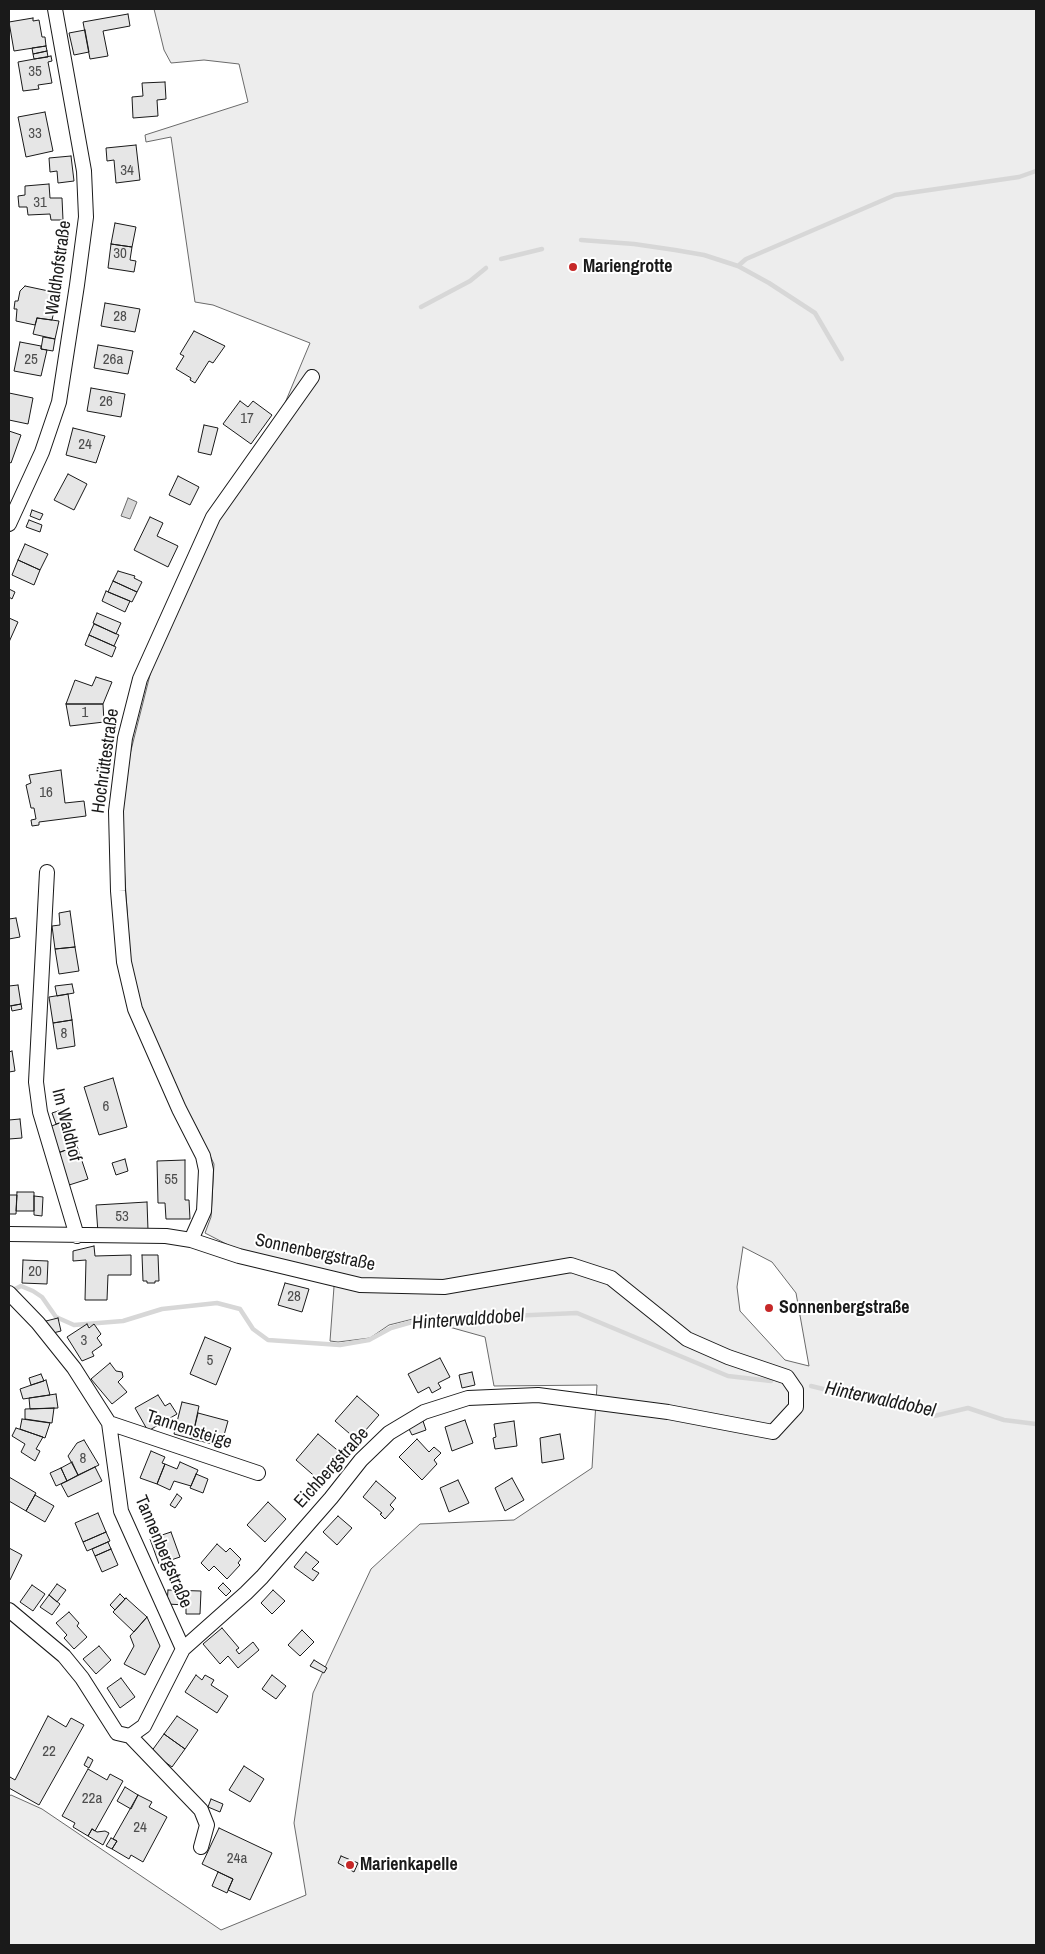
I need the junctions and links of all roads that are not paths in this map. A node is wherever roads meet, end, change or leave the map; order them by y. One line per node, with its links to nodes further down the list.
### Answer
1 (55, 9): 3 (street, Waldhofstraße)
2 (312, 377): 7 (street, Hochrüttestraße)
3 (9, 524)
4 (47, 872): 6 (street, Im Waldhof)
5 (9, 1234): 6 (street, Sonnenbergstraße)
6 (77, 1236): 7 (street, Sonnenbergstraße)
7 (191, 1240): 10 (street, Sonnenbergstraße)
8 (12, 1295): 9 (street, Tannenbergstraße)
9 (109, 1424): 11 (street, Tannensteige); 13 (street, Tannenbergstraße)
10 (773, 1432): 13 (street, Eichbergstraße)
11 (258, 1473)
12 (9, 1610): 14 (street)
13 (183, 1649): 14 (street, Eichbergstraße)
14 (130, 1736): 15 (street)
15 (201, 1847)

